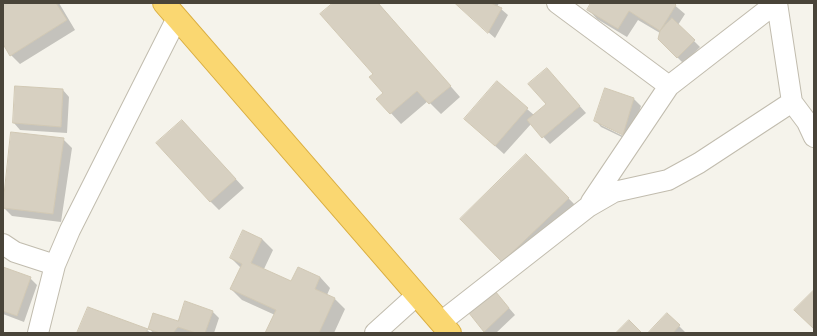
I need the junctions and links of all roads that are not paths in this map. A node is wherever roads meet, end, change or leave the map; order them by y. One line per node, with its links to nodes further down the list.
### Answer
1 (557, 3): 4 (street)
2 (776, 3): 4 (street); 5 (street)
3 (171, 10): 9 (street); 10 (highway)
4 (669, 86): 7 (street)
5 (792, 102): 6 (street); 7 (street)
6 (814, 137)
7 (588, 207): 11 (street)
8 (3, 244): 9 (street)
9 (55, 265): 12 (street)
10 (417, 295): 11 (highway); 13 (street)
11 (445, 328)
12 (38, 333)
13 (375, 333)

